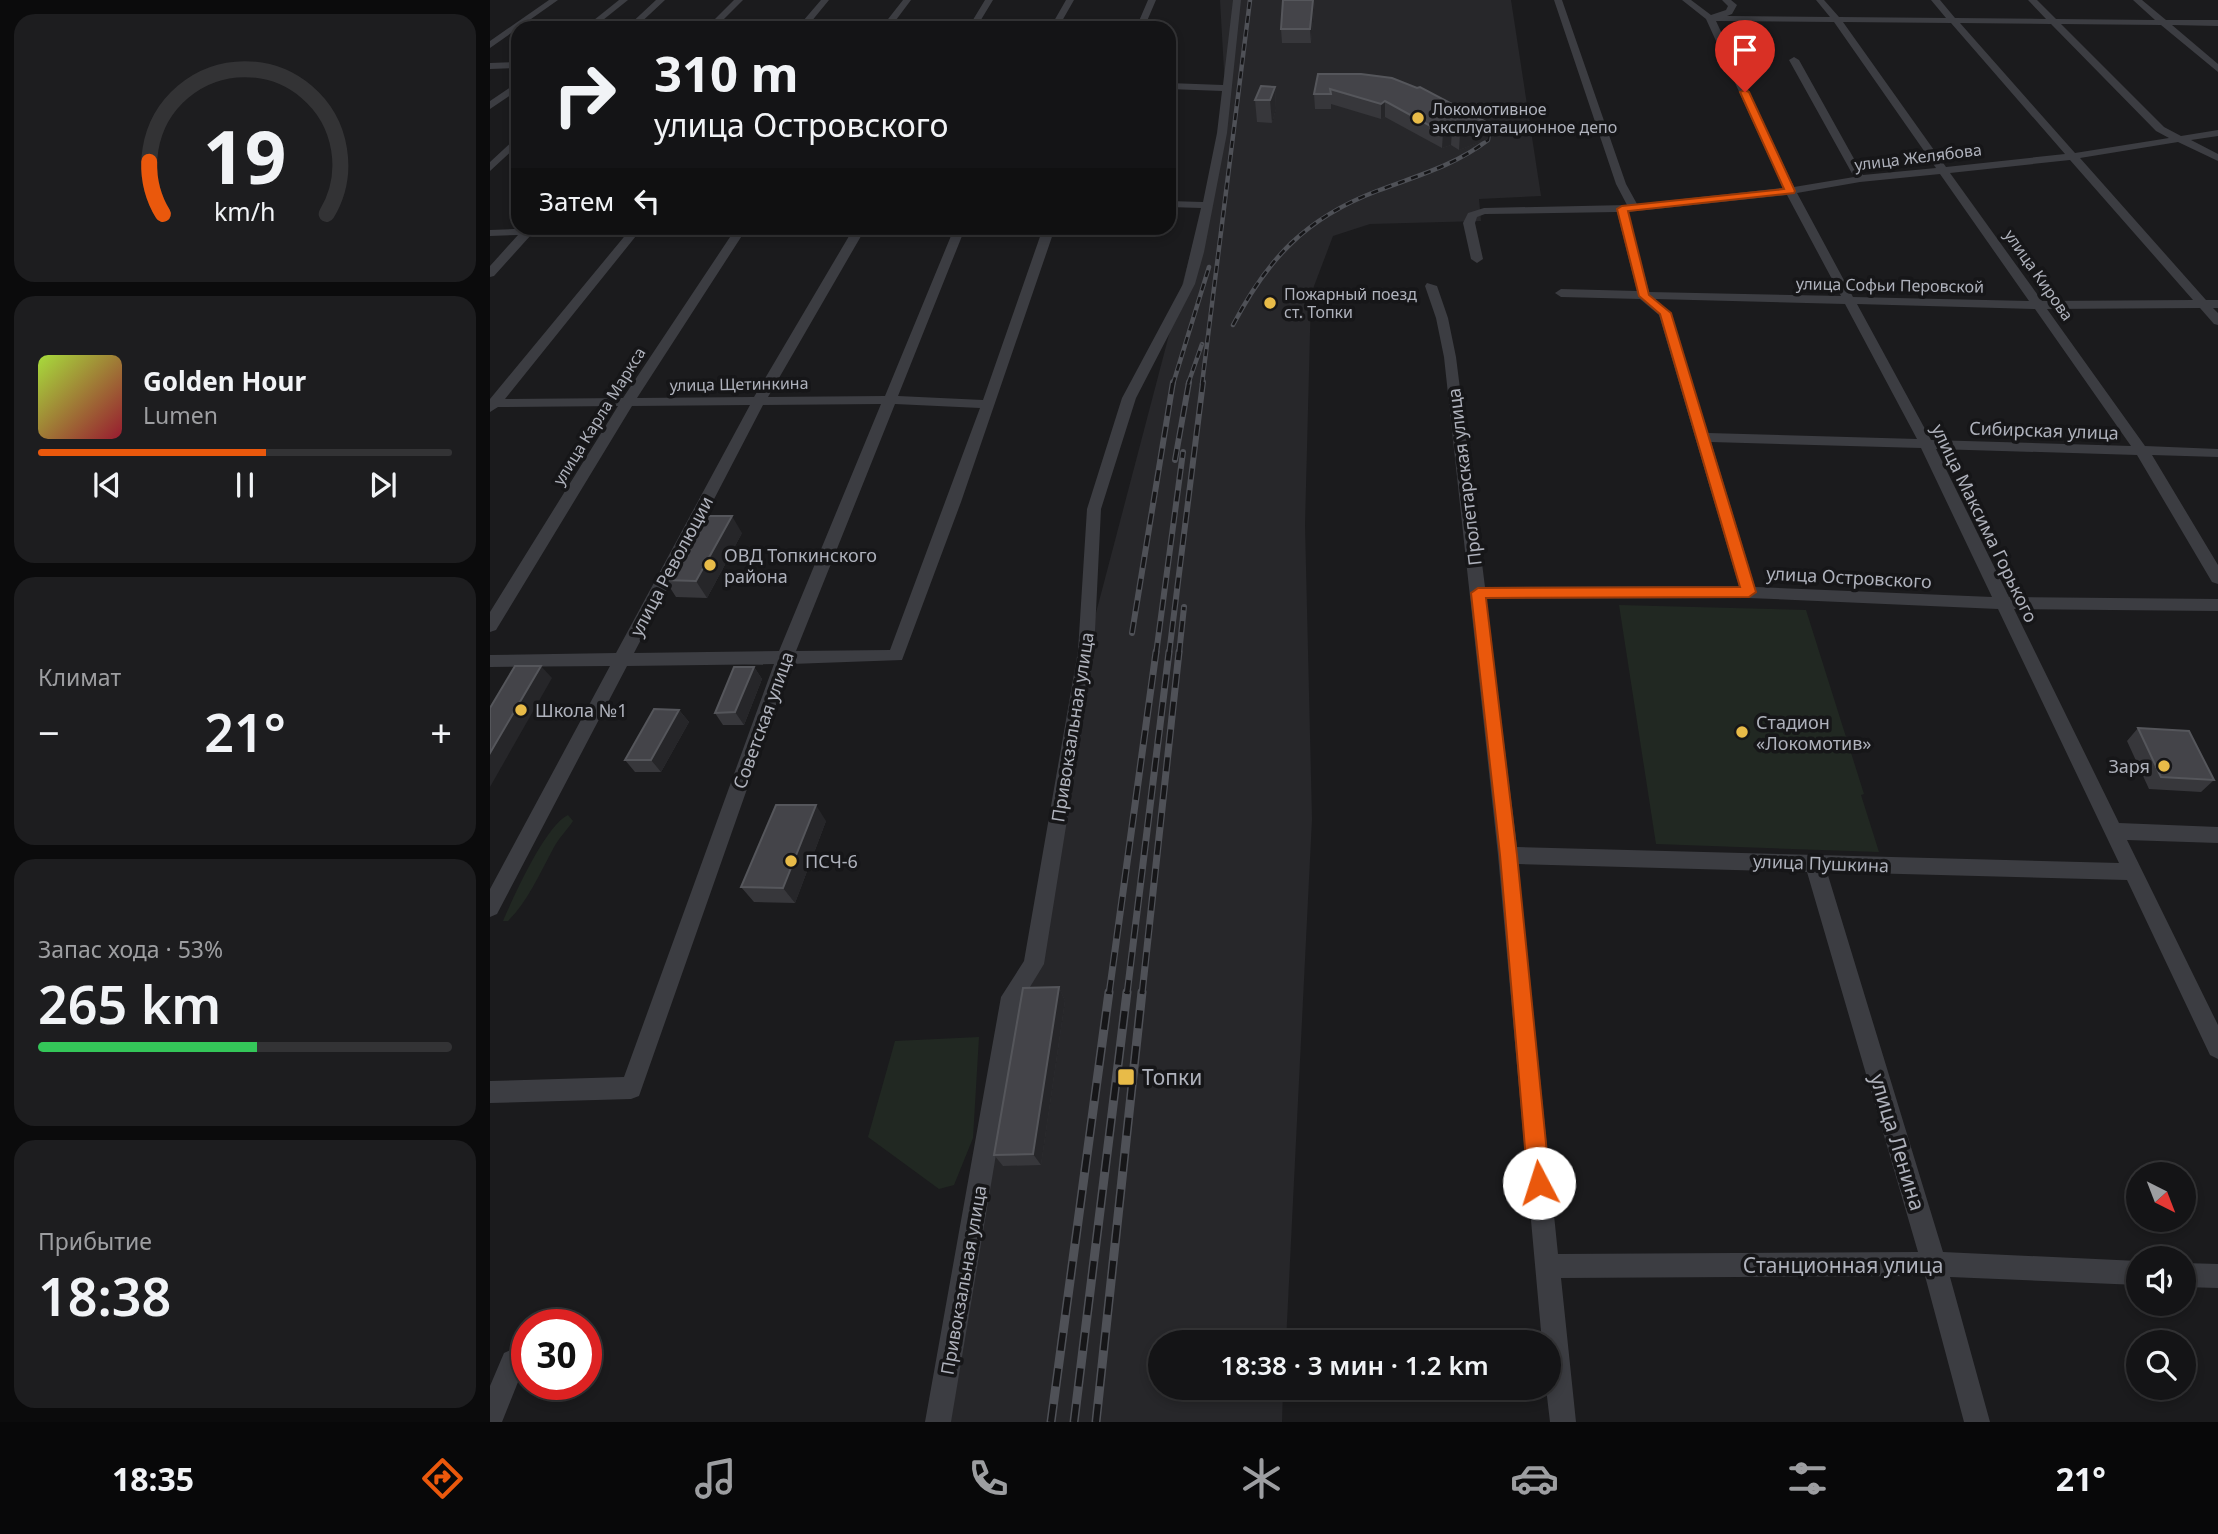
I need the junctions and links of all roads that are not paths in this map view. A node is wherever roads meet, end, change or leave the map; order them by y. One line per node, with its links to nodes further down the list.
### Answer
1 (554, 0): 21 (street)
2 (624, 0): 22 (street)
3 (661, 0): 23 (street)
4 (738, 0): 24 (street)
5 (825, 0): 25 (street)
6 (907, 0): 26 (street)
7 (989, 0): 27 (street)
8 (1070, 0): 28 (street)
9 (1152, 0): 29 (street)
10 (1237, 0): 40 (street, Привокзальная улица)
11 (1558, 0): 54 (street)
12 (1686, 0): 18 (street, улица Максима Горького)
13 (1726, 0): 18 (street)
14 (1820, 0): 19 (street, улица Кирова)
15 (1936, 0): 20 (street)
16 (2032, 0): 30 (street)
17 (2137, 0): 31 (street)
18 (1710, 18): 19 (street); 51 (street, улица Максима Горького)
19 (1837, 20): 20 (street); 49 (street, улица Кирова)
20 (1955, 20): 30 (street); 46 (street)
21 (525, 21)
22 (597, 21)
23 (637, 21)
24 (717, 21)
25 (807, 21)
26 (890, 21)
27 (976, 21)
28 (1058, 21)
29 (1143, 21)
30 (2051, 22): 31 (street); 44 (street)
31 (2161, 22): 32 (street); 38 (street)
32 (2218, 23)
33 (511, 31): 34 (street)
34 (490, 46)
35 (1794, 60): 50 (street)
36 (511, 65): 37 (street)
37 (490, 66)
38 (2218, 69)
39 (1176, 86): 40 (street)
40 (1227, 88): 53 (street, Привокзальная улица)
41 (511, 90): 42 (street)
42 (490, 106)
43 (2218, 133): 44 (street, улица Желябова)
44 (2178, 140): 46 (street, улица Желябова); 47 (street)
45 (511, 146): 48 (street)
46 (2075, 156): 49 (street, улица Желябова); 69 (street)
47 (2218, 158)
48 (490, 167)
49 (1945, 170): 50 (street, улица Желябова); 71 (street, улица Кирова)
50 (1860, 179): 51 (street, улица Желябова)
51 (1790, 191): 54 (street, улица Желябова); 68 (street, улица Максима Горького)
52 (1176, 204): 53 (street)
53 (1207, 205): 106 (street, Привокзальная улица)
54 (1627, 208): 63 (street, улица Желябова); 67 (street)
55 (511, 231): 56 (street)
56 (490, 233)
57 (524, 235): 64 (street)
58 (631, 235): 77 (street)
59 (737, 235): 75 (street, улица Карла Маркса)
60 (856, 235): 73 (street, улица Революции)
61 (957, 235): 74 (street, Советская улица)
62 (1047, 235): 76 (street)
63 (1477, 259)
64 (490, 273)
65 (1431, 286): 84 (street, Пролетарская улица)
66 (1561, 293): 67 (street, улица Софьи Перовской)
67 (1644, 296): 68 (street, улица Софьи Перовской); 78 (street)
68 (1848, 300): 71 (street, улица Софьи Перовской); 79 (street, улица Максима Горького)
69 (2203, 304): 70 (street, улица Софьи Перовской); 71 (street, улица Софьи Перовской); 72 (street)
70 (2218, 304)
71 (2040, 305): 80 (street, улица Кирова)
72 (2218, 321)
73 (759, 400): 74 (street, улица Щетинкина); 75 (street, улица Щетинкина); 88 (street, улица Революции)
74 (891, 400): 76 (street, улица Щетинкина); 89 (street, Советская улица)
75 (626, 404): 77 (street, улица Щетинкина); 87 (street, улица Карла Маркса)
76 (989, 404): 89 (street)
77 (491, 405)
78 (1701, 437): 79 (street, Сибирская улица); 83 (street)
79 (1927, 445): 80 (street, Сибирская улица); 85 (street, улица Максима Горького)
80 (2143, 453): 81 (street, Сибирская улица); 82 (street, улица Кирова)
81 (2218, 453)
82 (2218, 578)
83 (1749, 592): 84 (street, улица Островского); 85 (street, улица Островского)
84 (1478, 593): 93 (street, Пролетарская улица)
85 (2003, 603): 86 (street, улица Островского); 91 (street, улица Максима Горького)
86 (2218, 605)
87 (490, 626)
88 (621, 659): 89 (street); 90 (street); 96 (street, улица Революции)
89 (785, 659): 98 (street, Советская улица)
90 (490, 661)
91 (2113, 831): 92 (street); 95 (street, улица Максима Горького)
92 (2218, 835)
93 (1508, 855): 94 (street, улица Пушкина); 100 (street, Пролетарская улица)
94 (1814, 863): 95 (street, улица Пушкина); 99 (street, улица Ленина)
95 (2133, 872): 97 (street, улица Максима Горького)
96 (490, 908)
97 (2218, 1048)
98 (490, 1092)
99 (1934, 1264): 100 (street, Станционная улица); 101 (street, Станционная улица); 108 (street, улица Ленина)
100 (1547, 1266): 107 (street, Пролетарская улица)
101 (2126, 1272)
102 (2196, 1275): 103 (street)
103 (2218, 1276)
104 (511, 1368): 105 (street)
105 (490, 1418)
106 (938, 1422)
107 (1563, 1422)
108 (1977, 1422)

